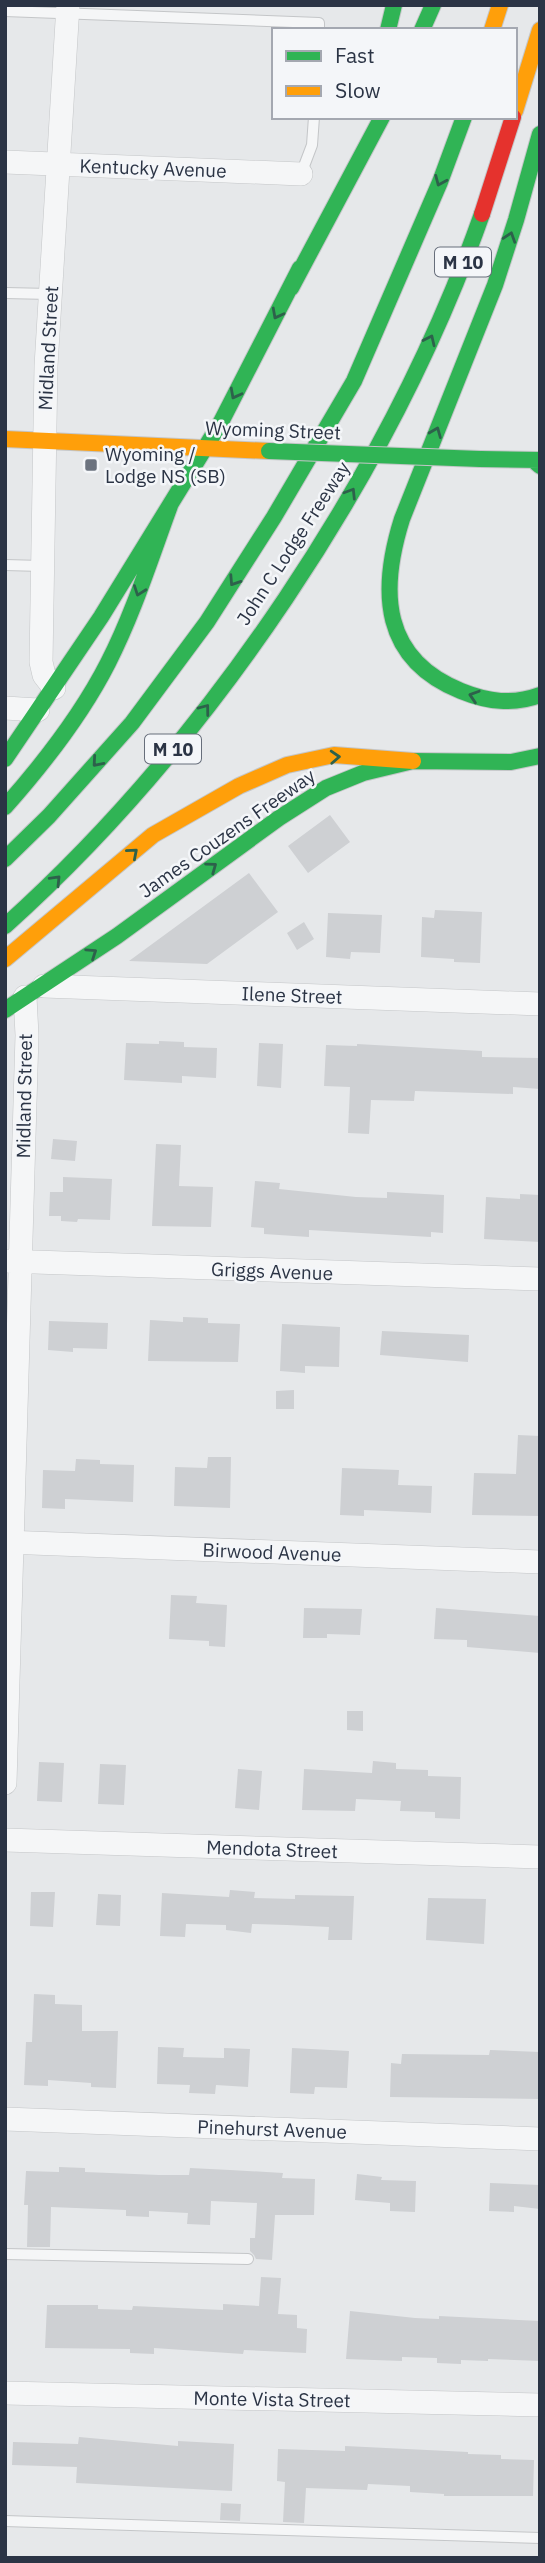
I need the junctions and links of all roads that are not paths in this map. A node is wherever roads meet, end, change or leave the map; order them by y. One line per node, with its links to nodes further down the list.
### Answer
1 (394, 5): 7 (main road)
2 (433, 5): 8 (main road)
3 (500, 5): 9 (main road)
4 (68, 9): 5 (lane); 6 (lane); 19 (street, Midland Street)
5 (5, 11)
6 (319, 28)
7 (388, 28)
8 (423, 28)
9 (493, 28)
10 (540, 30): 11 (main road)
11 (517, 105)
12 (314, 119): 20 (lane)
13 (381, 119): 21 (main road)
14 (463, 119): 39 (main road, John C Lodge Freeway / M 10, one-way to 39)
15 (512, 119): 40 (main road, John C Lodge Freeway / M 10, one-way to 15)
16 (357, 128): 21 (main road)
17 (540, 134): 32 (main road, one-way to 17)
18 (5, 162): 19 (street, Kentucky Avenue)
19 (58, 164): 20 (street, Kentucky Avenue); 23 (street, Midland Street)
20 (301, 174)
21 (291, 288): 26 (main road, one-way to 26)
22 (5, 293): 23 (lane)
23 (50, 294): 25 (street, Midland Street)
24 (5, 439): 25 (main road, Wyoming Street)
25 (44, 441): 26 (main road, Wyoming Street); 30 (street, Midland Street)
26 (204, 448): 27 (main road, Wyoming Street, bridge); 28 (main road)
27 (537, 462)
28 (171, 503): 31 (main road); 38 (main road, one-way to 38)
29 (5, 565): 30 (lane)
30 (42, 566): 31 (street, Midland Street)
31 (54, 688): 34 (main road)
32 (540, 695)
33 (5, 708): 34 (street)
34 (38, 710): 36 (main road)
35 (540, 756): 37 (main road, James Couzens Freeway)
36 (5, 759)
37 (413, 761): 41 (main road, one-way to 37); 42 (main road, James Couzens Freeway, one-way to 37)
38 (5, 807)
39 (5, 859)
40 (5, 926)
41 (5, 959)
42 (35, 991): 43 (street, Ilene Street); 44 (main road, James Couzens Freeway); 45 (street, Midland Street)
43 (540, 1004)
44 (5, 1010)
45 (13, 1262): 46 (street, Griggs Avenue); 47 (street, Midland Street)
46 (540, 1279)
47 (9, 1542): 48 (street, Birwood Avenue); 49 (street, Midland Street)
48 (540, 1562)
49 (5, 1783)
50 (5, 1840): 51 (street, Mendota Street)
51 (540, 1857)
52 (5, 2119): 53 (street, Pinehurst Avenue)
53 (540, 2139)
54 (5, 2254): 55 (lane)
55 (248, 2259)
56 (5, 2393): 57 (street, Monte Vista Street)
57 (540, 2405)
58 (5, 2521): 59 (lane)
59 (540, 2538)

